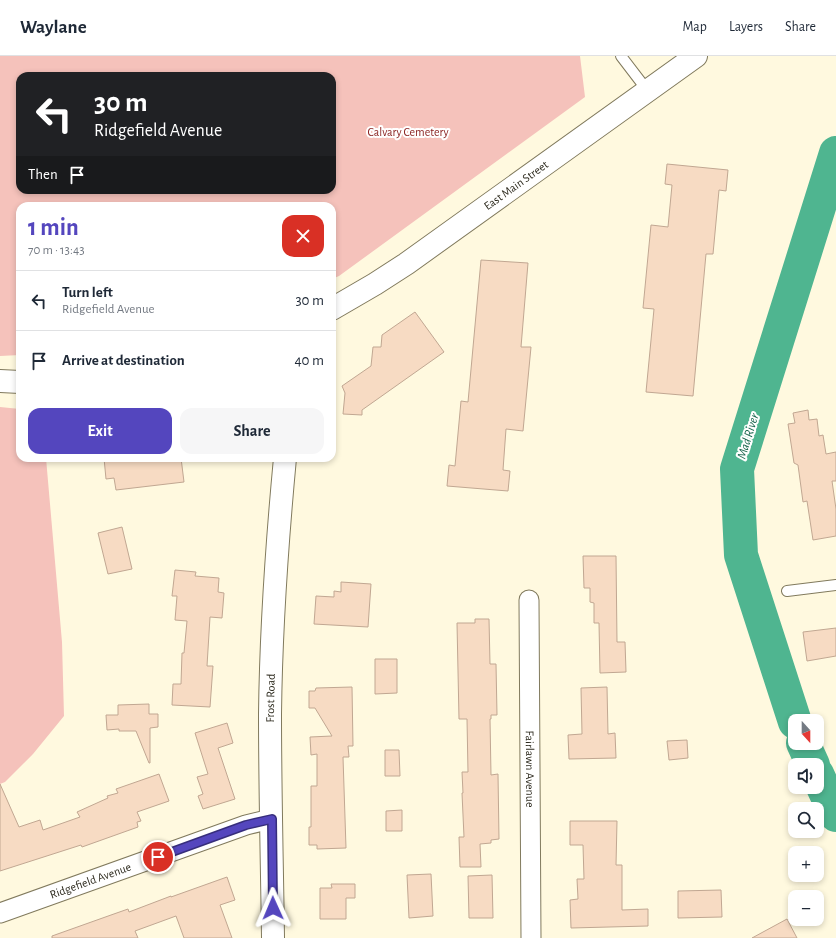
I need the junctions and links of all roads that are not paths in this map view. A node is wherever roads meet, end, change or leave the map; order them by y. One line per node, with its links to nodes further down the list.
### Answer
1 (621, 56): 3 (lane)
2 (696, 56): 3 (main road, East Main Street)
3 (647, 90): 4 (main road, East Main Street)
4 (336, 307)
5 (0, 381): 6 (main road)
6 (16, 382)
7 (285, 462): 11 (main road, Frost Road)
8 (836, 585): 9 (lane)
9 (787, 591)
10 (529, 600): 14 (street, Fairlawn Avenue)
11 (272, 819): 12 (street, Ridgefield Avenue); 13 (main road, Frost Road)
12 (0, 913)
13 (273, 938)
14 (531, 938)

